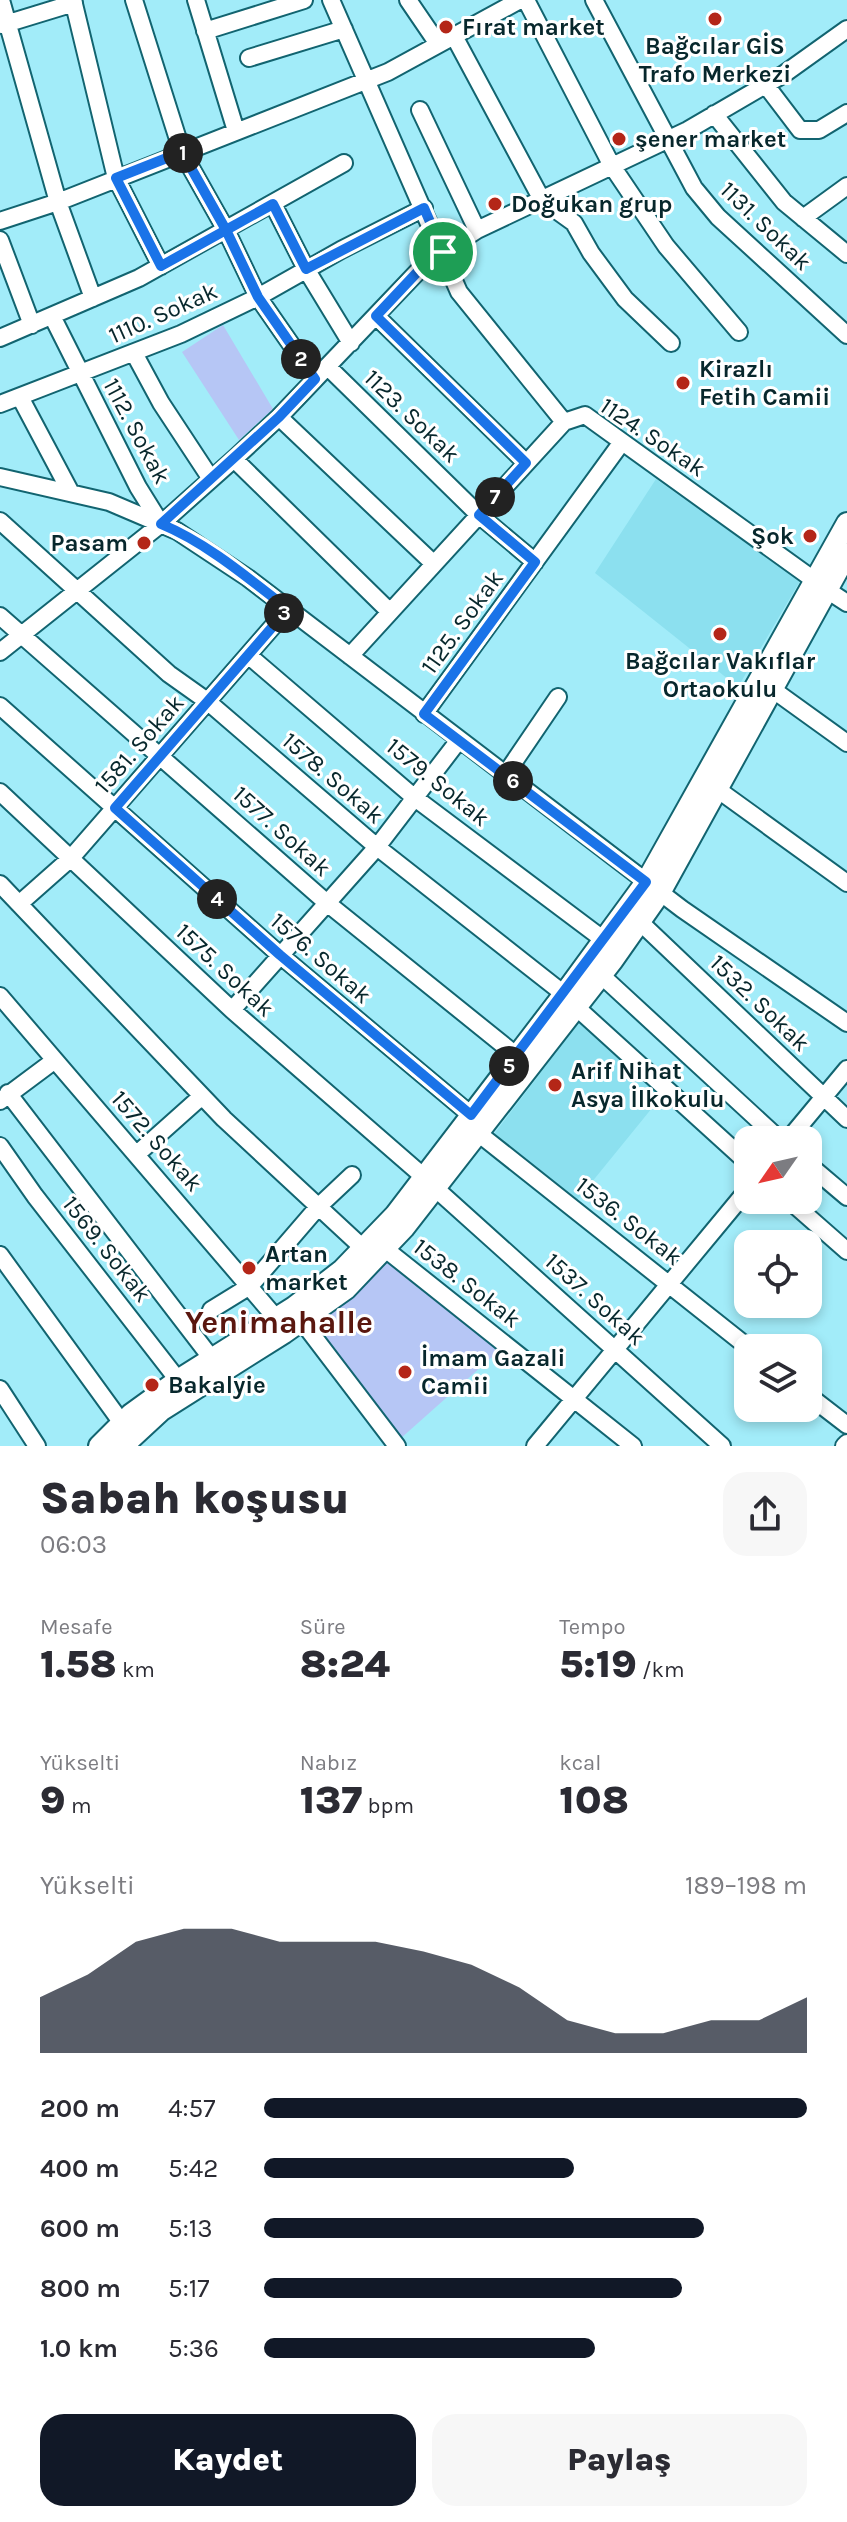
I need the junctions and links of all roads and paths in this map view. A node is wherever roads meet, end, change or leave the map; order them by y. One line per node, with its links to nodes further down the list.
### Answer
1 (1, 0): 10 (street)
2 (134, 0): 24 (street)
3 (196, 0): 13 (street)
4 (304, 0): 13 (street)
5 (331, 0): 11 (street)
6 (408, 0): 15 (street)
7 (523, 0): 14 (street); 26 (street)
8 (594, 0): 23 (street, 1131. Sokak)
9 (74, 2): 10 (street); 27 (street)
10 (5, 24): 30 (street)
11 (344, 29): 16 (street); 17 (street)
12 (847, 29): 18 (street)
13 (205, 31): 22 (street)
14 (454, 36): 15 (street); 29 (street)
15 (438, 44): 17 (street)
16 (249, 58)
17 (367, 80): 22 (street); 32 (street)
18 (765, 84): 20 (street); 21 (street)
19 (420, 110): 36 (street)
20 (847, 113)
21 (714, 114): 23 (street); 33 (street)
22 (236, 131): 24 (street)
23 (667, 139): 26 (street); 48 (street, 1131. Sokak)
24 (182, 152): 27 (street); 35 (street)
25 (344, 163): 31 (street)
26 (612, 166): 29 (street); 47 (street)
27 (116, 178): 30 (street); 40 (street)
28 (847, 186): 33 (street)
29 (542, 200): 36 (street); 51 (street)
30 (58, 202): 34 (street); 43 (street)
31 (273, 204): 35 (street); 41 (street)
32 (424, 208): 38 (street); 41 (street, 1110. Sokak)
33 (803, 218): 39 (street)
34 (0, 221)
35 (226, 230): 40 (street); 42 (street)
36 (477, 230): 38 (street)
37 (0, 240): 46 (street)
38 (443, 252): 45 (street); 59 (street)
39 (847, 254)
40 (161, 266): 43 (street)
41 (306, 269): 42 (street, 1110. Sokak); 50 (street)
42 (258, 297): 52 (street, 1110. Sokak); 55 (street)
43 (93, 298): 44 (street)
44 (52, 316): 46 (street); 54 (street, 1112. Sokak)
45 (376, 316): 50 (street); 62 (street)
46 (32, 325): 49 (street)
47 (739, 332)
48 (847, 335)
49 (0, 338)
50 (351, 343): 53 (street)
51 (671, 343)
52 (134, 353): 54 (street, 1110. Sokak); 64 (street)
53 (328, 367): 55 (street); 66 (street, 1123. Sokak)
54 (79, 375): 56 (street, 1110. Sokak); 69 (street, 1112. Sokak)
55 (315, 379): 58 (street)
56 (20, 397): 57 (street, 1110. Sokak); 65 (street)
57 (0, 404)
58 (279, 417): 61 (street); 72 (street)
59 (564, 422): 60 (street, 1124. Sokak); 62 (street, 1124. Sokak)
60 (622, 442): 71 (street, 1125. Sokak); 73 (street, 1124. Sokak)
61 (234, 459): 64 (street); 77 (street)
62 (526, 463): 66 (street, 1124. Sokak)
63 (0, 477): 65 (street)
64 (211, 479): 69 (street)
65 (71, 493): 69 (street)
66 (479, 515): 71 (street, 1123. Sokak); 72 (street, 1124. Sokak)
67 (0, 521): 74 (street, 1578. Sokak)
68 (847, 523): 73 (main road)
69 (161, 524): 74 (street); 76 (street)
70 (847, 554): 73 (main road)
71 (535, 562): 87 (street, 1125. Sokak)
72 (434, 564): 77 (street, 1124. Sokak)
73 (820, 585): 75 (street, 1124. Sokak); 83 (main road); 100 (main road)
74 (77, 591): 79 (street); 85 (street, 1578. Sokak)
75 (847, 603)
76 (288, 609): 81 (street, 1581. Sokak); 82 (street)
77 (390, 612): 82 (street, 1124. Sokak)
78 (0, 616): 79 (street, 1577. Sokak)
79 (23, 634): 80 (street); 90 (street, 1577. Sokak)
80 (0, 652)
81 (248, 655): 85 (street, 1581. Sokak); 94 (street, 1579. Sokak)
82 (350, 656): 87 (street)
83 (772, 689): 89 (street); 92 (main road)
84 (558, 697): 91 (street)
85 (207, 701): 90 (street, 1581. Sokak); 96 (street, 1578. Sokak)
86 (0, 706): 95 (street, 1576. Sokak)
87 (424, 714): 88 (street)
88 (459, 740): 91 (street); 94 (street)
89 (847, 743)
90 (160, 755): 95 (street, 1581. Sokak); 101 (street, 1577. Sokak)
91 (505, 775): 100 (street)
92 (717, 789): 98 (street); 100 (main road)
93 (0, 792): 97 (street, 1575. Sokak)
94 (415, 798): 96 (street); 104 (street, 1579. Sokak)
95 (115, 808): 97 (street, 1581. Sokak); 105 (street, 1576. Sokak)
96 (377, 847): 101 (street); 108 (street, 1578. Sokak)
97 (71, 858): 102 (street, 1581. Sokak); 109 (street, 1575. Sokak)
98 (847, 883)
99 (0, 884): 102 (street)
100 (653, 888): 103 (main road); 104 (main road); 110 (street)
101 (327, 903): 105 (street); 111 (street, 1577. Sokak)
102 (19, 904): 114 (street)
103 (640, 922): 106 (main road); 116 (street, 1532. Sokak)
104 (604, 940): 108 (main road)
105 (280, 955): 109 (street); 118 (street, 1576. Sokak)
106 (601, 975): 108 (main road); 119 (street)
107 (0, 996): 112 (street, 1572. Sokak)
108 (570, 1001): 111 (main road); 118 (main road); 122 (street, 1578. Sokak)
109 (232, 1010): 126 (street, 1575. Sokak)
110 (847, 1023)
111 (517, 1056): 118 (main road)
112 (55, 1060): 115 (street); 123 (street, 1572. Sokak)
113 (847, 1069): 116 (street)
114 (202, 1096): 123 (street); 129 (street)
115 (4, 1097): 142 (street)
116 (824, 1097): 117 (street, 1532. Sokak); 120 (street)
117 (847, 1119)
118 (475, 1124): 126 (main road); 135 (street, 1536. Sokak)
119 (765, 1126)
120 (800, 1126)
121 (0, 1146): 143 (street, 1569. Sokak)
122 (734, 1150)
123 (137, 1154): 136 (street, 1572. Sokak)
124 (352, 1175): 129 (street)
125 (822, 1176): 127 (street)
126 (429, 1183): 131 (main road); 132 (main road); 141 (street, 1537. Sokak)
127 (847, 1197)
128 (734, 1206): 135 (street)
129 (318, 1207): 131 (street); 136 (street)
130 (805, 1214): 133 (street)
131 (363, 1248): 138 (main road)
132 (384, 1248): 139 (main road); 145 (street, 1538. Sokak)
133 (847, 1251)
134 (2, 1262): 147 (street)
135 (670, 1283): 140 (street, 1536. Sokak); 141 (street)
136 (250, 1286): 137 (street); 138 (street, 1572. Sokak)
137 (211, 1310)
138 (276, 1318): 142 (main road)
139 (301, 1320): 151 (main road); 152 (street)
140 (734, 1336)
141 (615, 1349): 145 (street); 155 (street, 1537. Sokak)
142 (212, 1359): 143 (main road)
143 (178, 1380): 147 (main road)
144 (0, 1389): 149 (street)
145 (575, 1398): 153 (street); 154 (street, 1538. Sokak)
146 (822, 1406): 148 (street)
147 (122, 1423): 150 (main road)
148 (847, 1425)
149 (37, 1446)
150 (99, 1446)
151 (123, 1446)
152 (397, 1446)
153 (535, 1446)
154 (633, 1446)
155 (722, 1446)

